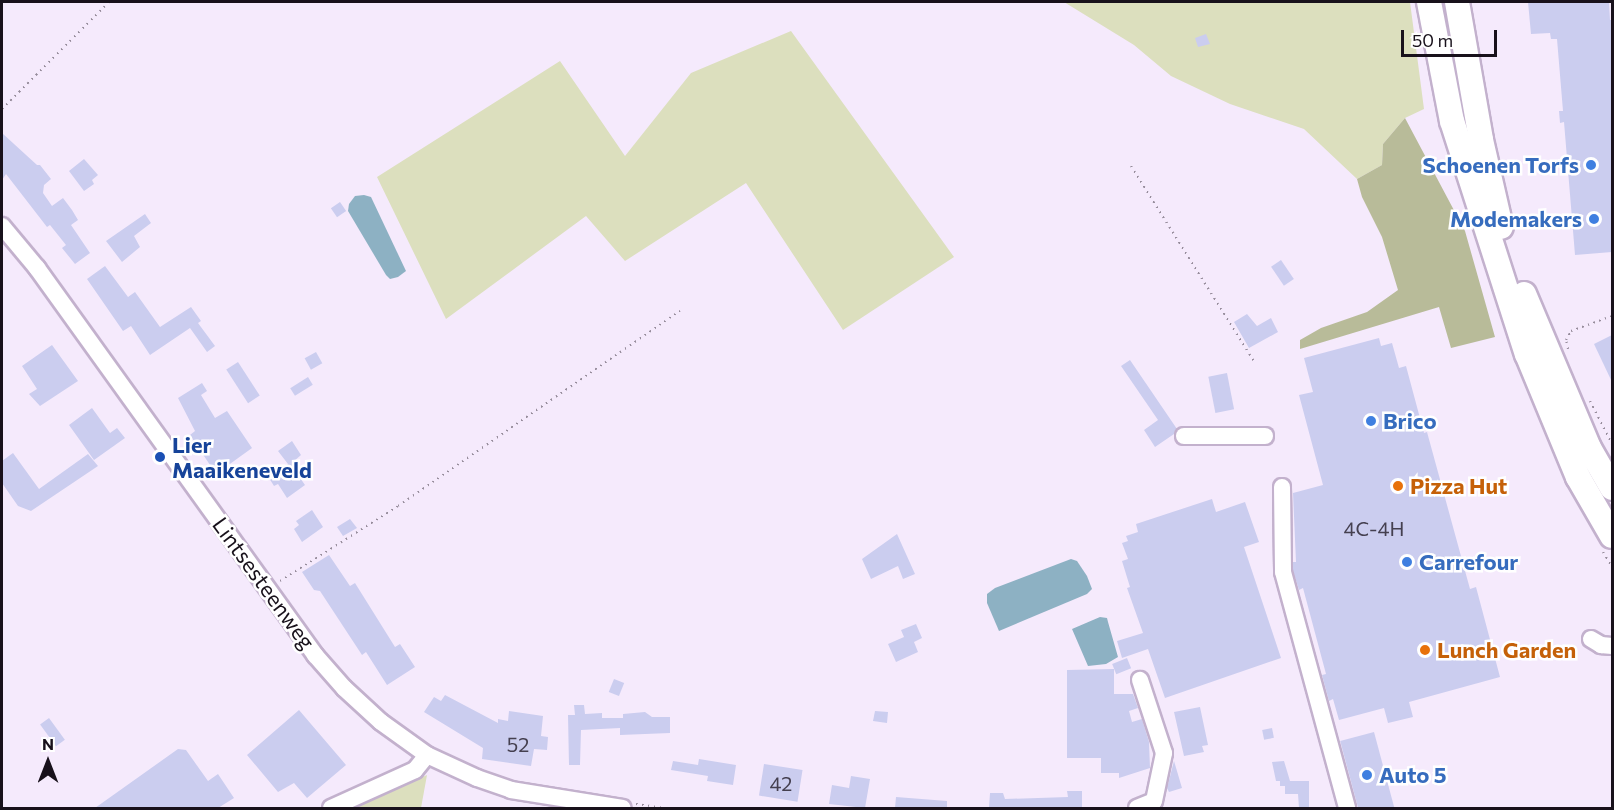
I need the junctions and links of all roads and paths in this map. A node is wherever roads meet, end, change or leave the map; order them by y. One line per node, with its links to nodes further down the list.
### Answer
1 (109, 2): 4 (path)
2 (1429, 2): 9 (highway)
3 (1457, 2): 12 (highway)
4 (2, 109)
5 (1131, 166): 11 (path)
6 (2, 226): 21 (street, Lintsesteenweg)
7 (680, 311): 21 (path)
8 (1612, 316): 10 (path)
9 (1519, 323): 19 (highway); 20 (highway)
10 (1569, 353)
11 (1254, 361)
12 (1579, 401): 15 (path); 16 (highway); 18 (highway)
13 (1184, 436): 14 (street)
14 (1265, 436)
15 (1612, 444)
16 (1612, 464)
17 (1282, 487): 30 (street)
18 (1612, 488)
19 (1612, 511)
20 (1612, 536)
21 (267, 589): 25 (street, Lintsesteenweg)
22 (1591, 639): 23 (street)
23 (1612, 646)
24 (1140, 680): 29 (street)
25 (427, 755): 26 (street, Lintsesteenweg); 27 (street)
26 (628, 806): 28 (path)
27 (331, 808)
28 (666, 808)
29 (1137, 808)
30 (1347, 808)

